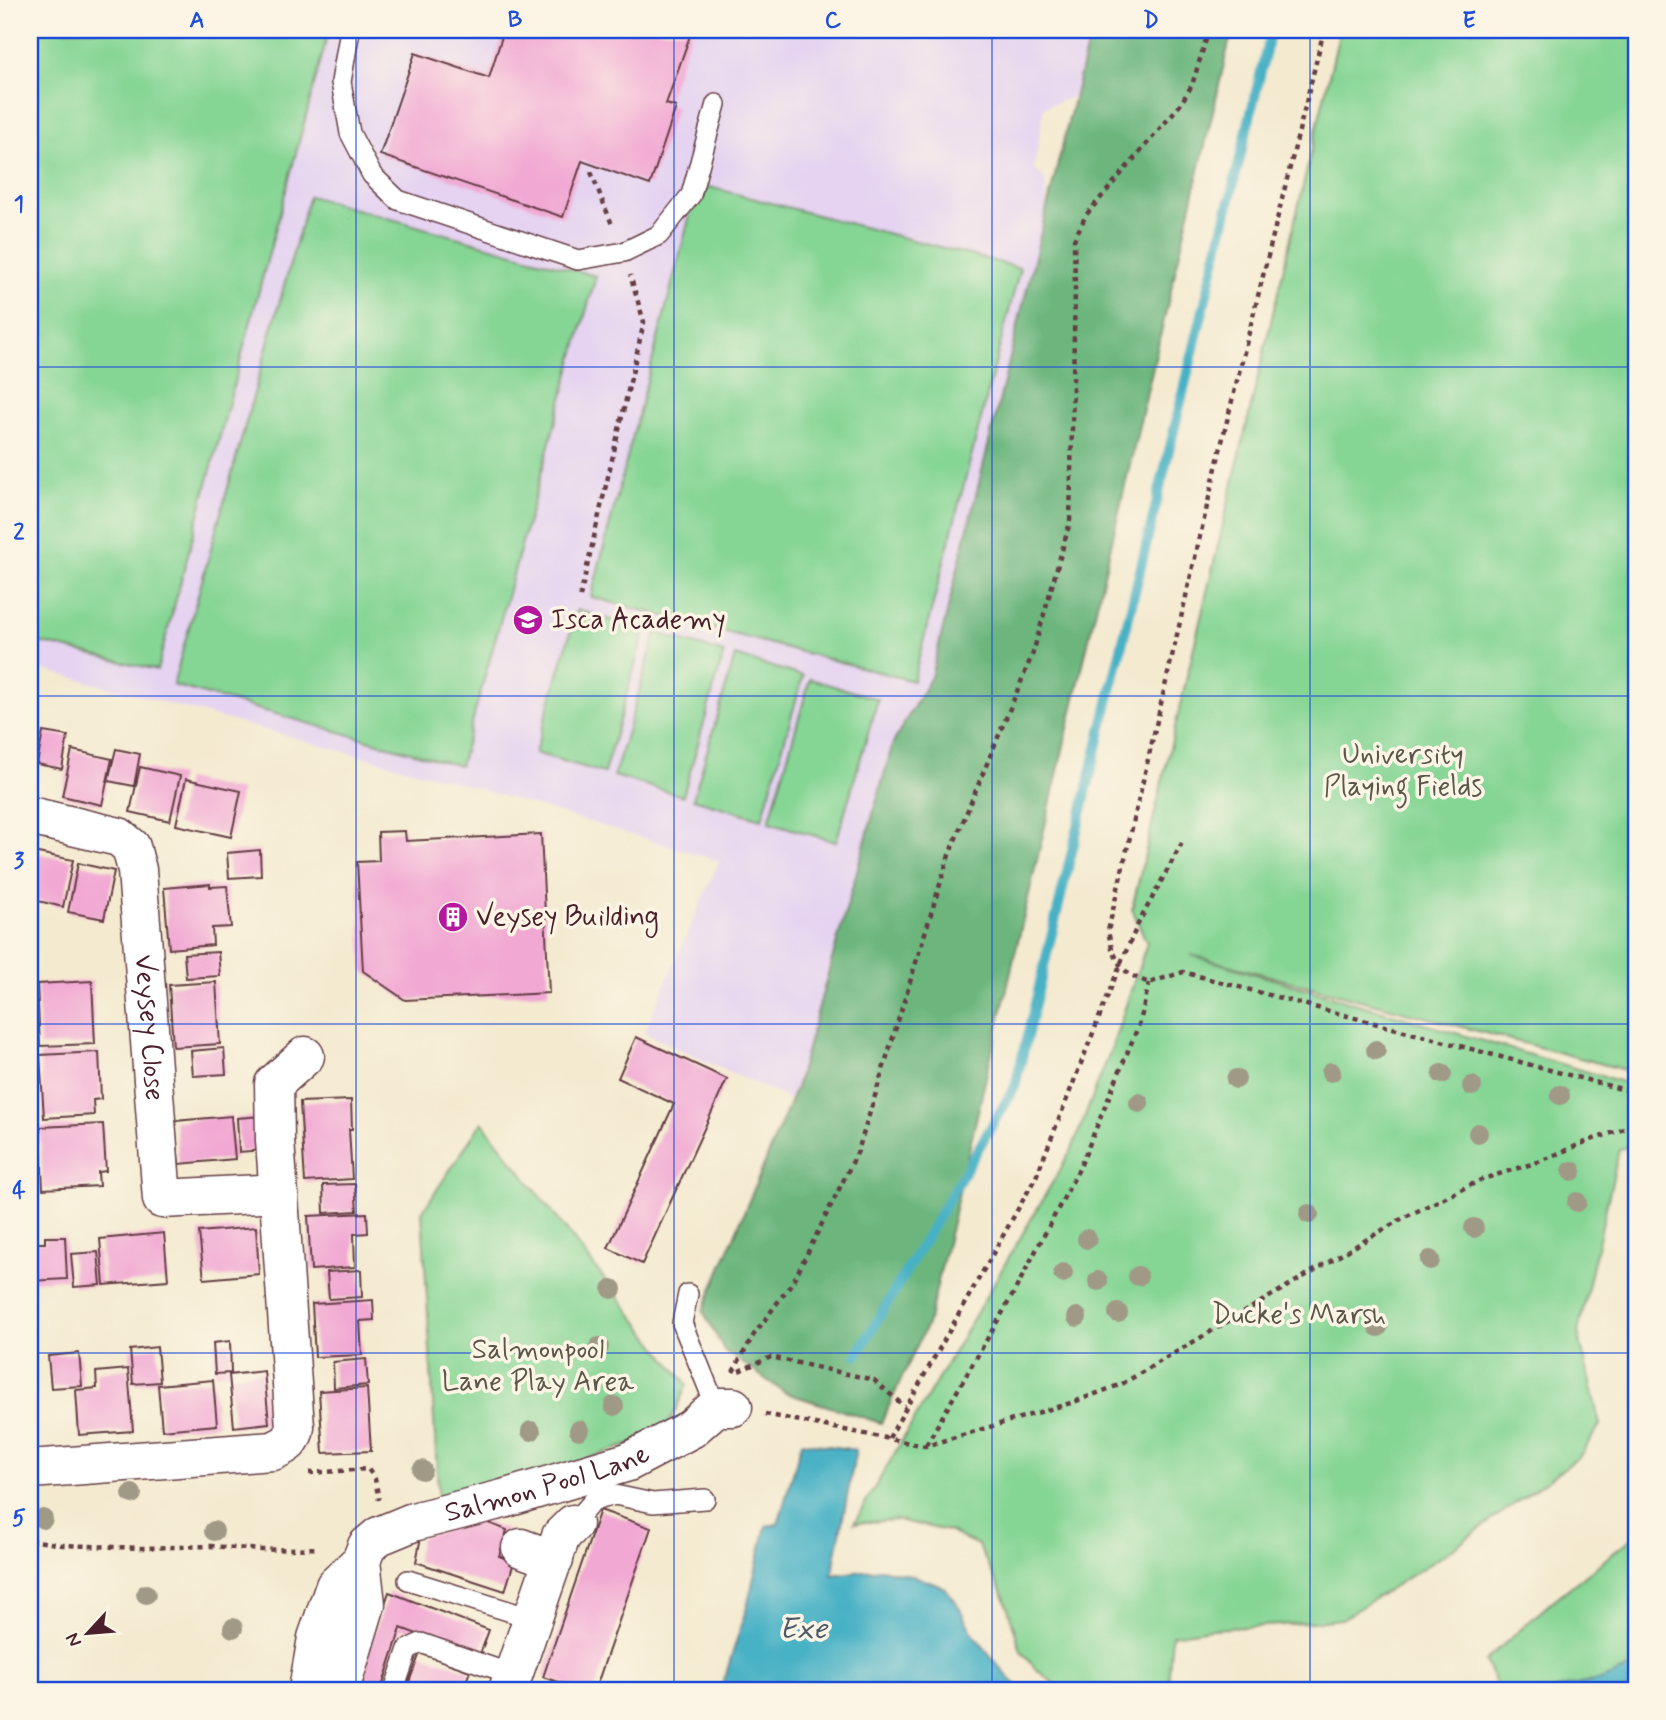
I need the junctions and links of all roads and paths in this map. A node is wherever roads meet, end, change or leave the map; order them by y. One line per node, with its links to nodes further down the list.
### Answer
1 (350, 30): 6 (lane)
2 (1209, 30): 17 (path)
3 (1324, 30): 10 (path)
4 (716, 103): 6 (lane)
5 (590, 172): 6 (path)
6 (624, 252): 7 (path)
7 (580, 597)
8 (30, 816): 15 (street, Veysey Close)
9 (1182, 843): 10 (path)
10 (1120, 965): 11 (path); 18 (path)
11 (1149, 983): 13 (path); 22 (path)
12 (305, 1056): 15 (street)
13 (1636, 1093)
14 (1636, 1125): 22 (path)
15 (279, 1193): 21 (street)
16 (688, 1294): 17 (lane)
17 (727, 1396): 18 (path); 26 (street, Salmon Pool Lane)
18 (905, 1407): 20 (path)
19 (797, 1420): 20 (path)
20 (889, 1438): 22 (path)
21 (286, 1444): 23 (street); 26 (path)
22 (925, 1446)
23 (30, 1469)
24 (705, 1499): 25 (lane)
25 (573, 1524): 31 (street)
26 (387, 1531): 29 (street)
27 (30, 1540): 28 (path)
28 (319, 1548)
29 (361, 1561): 33 (street); 34 (street)
30 (408, 1580): 31 (lane)
31 (534, 1619): 32 (street)
32 (511, 1683): 35 (lane)
33 (307, 1690)
34 (340, 1690)
35 (394, 1690)

